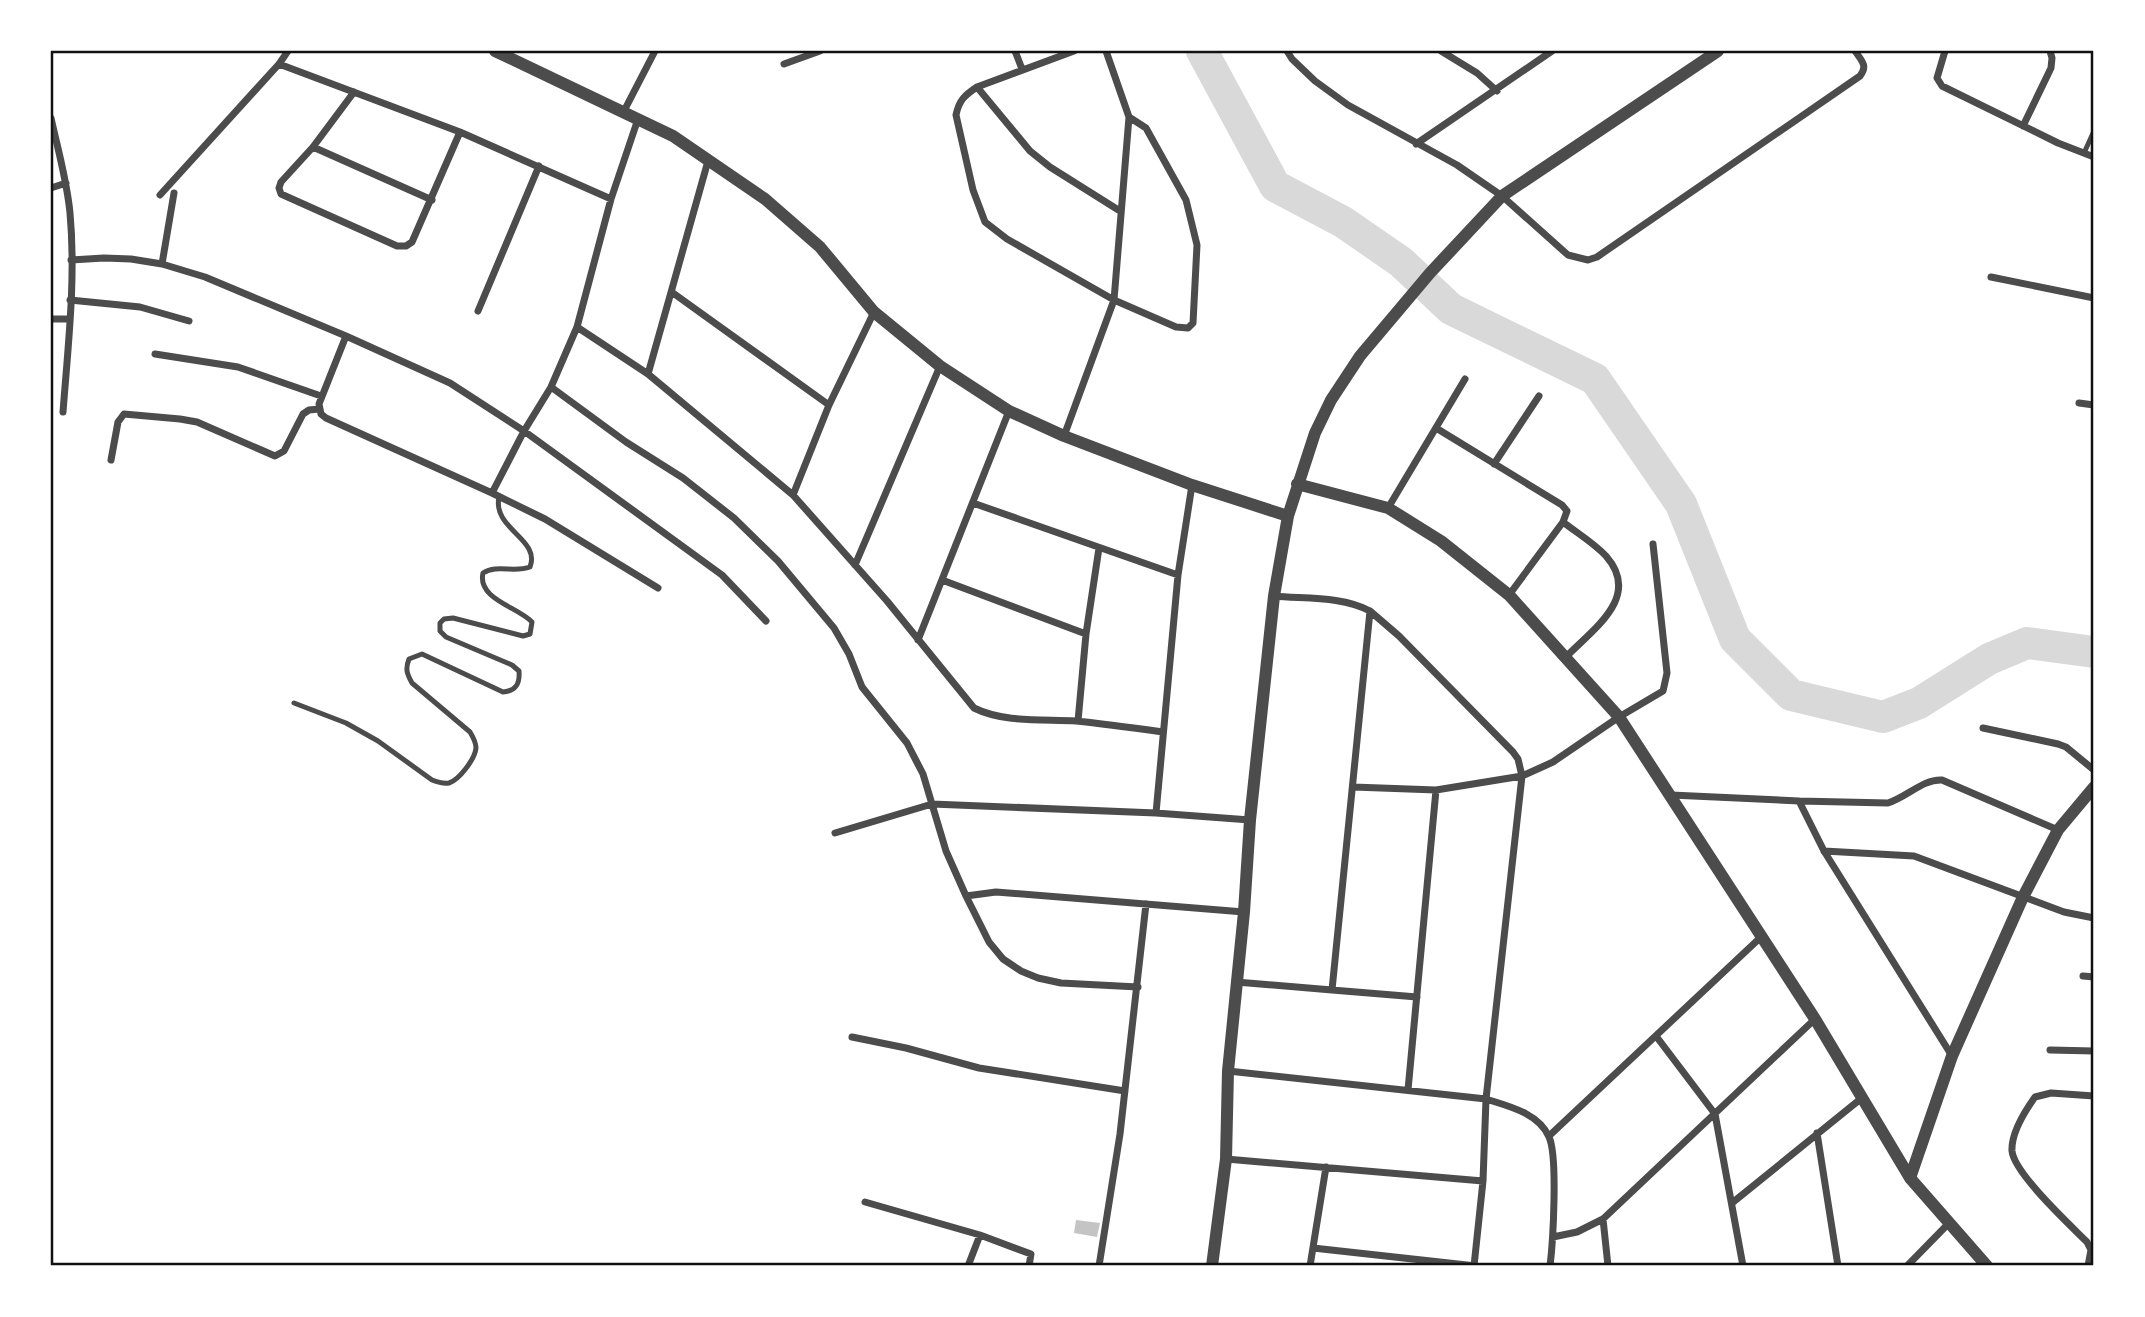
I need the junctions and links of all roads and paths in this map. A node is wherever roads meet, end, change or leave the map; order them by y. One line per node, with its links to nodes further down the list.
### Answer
1 (288, 51): 15 (street)
2 (495, 51): 21 (street)
3 (654, 51): 21 (street)
4 (820, 51): 16 (street)
5 (1015, 51): 17 (street)
6 (1074, 51): 17 (street)
7 (1106, 51): 22 (street)
8 (1287, 51): 28 (street)
9 (1441, 51): 19 (street)
10 (1552, 51): 19 (street)
11 (1718, 51): 38 (street)
12 (1855, 51): 38 (street)
13 (1945, 51): 25 (street)
14 (2050, 51): 25 (street)
15 (279, 64): 20 (street); 37 (street)
16 (784, 64)
17 (1022, 69): 18 (street)
18 (977, 87): 41 (street); 48 (street)
19 (1497, 91): 28 (street)
20 (354, 92): 27 (street); 29 (street)
21 (624, 111): 24 (street)
22 (1129, 117): 41 (street); 48 (street)
23 (51, 118): 34 (street)
24 (638, 118): 32 (street); 39 (street)
25 (2023, 126): 30 (street)
26 (2094, 131): 30 (lane)
27 (460, 132): 33 (street); 40 (street)
28 (1416, 144): 38 (street)
29 (313, 147): 40 (street); 40 (street)
30 (2084, 153): 31 (street)
31 (2094, 157)
32 (708, 161): 45 (street); 50 (street)
33 (539, 166): 39 (street); 49 (street)
34 (66, 183): 35 (street); 42 (street)
35 (51, 188)
36 (173, 193): 43 (street)
37 (160, 195)
38 (1502, 197): 74 (street)
39 (611, 199): 54 (street)
40 (432, 200)
41 (1120, 211): 48 (street)
42 (71, 260): 43 (street); 47 (street)
43 (162, 264): 55 (street)
44 (1991, 277): 46 (street)
45 (673, 293): 58 (street); 64 (street)
46 (2094, 298)
47 (70, 300): 52 (street); 53 (street)
48 (1114, 300): 71 (street)
49 (478, 311)
50 (874, 312): 57 (street); 64 (street)
51 (51, 318): 52 (street)
52 (70, 319): 68 (street)
53 (190, 321)
54 (577, 327): 58 (street); 60 (street)
55 (346, 336): 61 (street); 70 (street)
56 (155, 354): 61 (street)
57 (940, 366): 67 (street); 84 (street)
58 (648, 374): 77 (street)
59 (1465, 379): 69 (street)
60 (551, 387): 70 (street); 107 (street)
61 (321, 396): 66 (street)
62 (1539, 396): 73 (street)
63 (2080, 403): 65 (street)
64 (829, 405): 77 (street)
65 (2094, 405)
66 (319, 409): 72 (street); 76 (street)
67 (1009, 411): 71 (street); 78 (street)
68 (63, 412)
69 (1436, 428): 73 (street); 79 (street)
70 (524, 432): 76 (street); 91 (street)
71 (1064, 436): 75 (street)
72 (111, 460)
73 (1494, 464): 81 (street)
74 (1297, 484): 79 (street); 80 (street)
75 (1192, 485): 80 (street); 85 (street)
76 (496, 495): 87 (street); 95 (lane)
77 (793, 495): 84 (street)
78 (972, 503): 83 (street); 86 (street)
79 (1388, 508): 88 (street)
80 (1288, 516): 89 (street)
81 (1563, 522): 88 (street); 94 (street)
82 (1653, 544): 96 (street)
83 (1099, 548): 85 (street); 92 (street)
84 (855, 565): 93 (street)
85 (1178, 575): 99 (street)
86 (942, 580): 92 (street); 93 (street)
87 (658, 588)
88 (1509, 595): 94 (street)
89 (1275, 596): 90 (street); 109 (street)
90 (1370, 611): 101 (street); 102 (street)
91 (766, 621)
92 (1086, 634): 97 (street)
93 (918, 640): 97 (street)
94 (1566, 657): 96 (street)
95 (294, 703)
96 (1619, 716): 101 (street); 105 (street)
97 (1079, 722): 99 (street)
98 (1983, 728): 100 (street)
99 (1163, 732): 108 (street)
100 (2094, 770)
101 (1522, 776): 104 (street); 136 (street)
102 (1353, 787): 104 (street); 123 (street)
103 (2094, 787): 110 (street)
104 (1436, 790): 124 (street)
105 (1671, 795): 106 (street); 118 (street)
106 (1799, 801): 110 (street); 112 (street)
107 (932, 804): 108 (street); 111 (street); 113 (street)
108 (1156, 813): 109 (street)
109 (1250, 820): 116 (street)
110 (2058, 830): 114 (street)
111 (835, 833)
112 (1824, 851): 114 (street); 130 (street)
113 (966, 896): 115 (street); 122 (street)
114 (2023, 897): 117 (street); 130 (street)
115 (1146, 904): 116 (street); 122 (street)
116 (1244, 912): 121 (street)
117 (2094, 918)
118 (1761, 937): 125 (street); 126 (street)
119 (2083, 976): 120 (street)
120 (2094, 977)
121 (1237, 982): 123 (street); 131 (street)
122 (1138, 987): 133 (street)
123 (1332, 990): 124 (street)
124 (1417, 997): 132 (street)
125 (1815, 1019): 135 (street); 137 (street)
126 (1656, 1036): 137 (street); 139 (street)
127 (852, 1037): 133 (street)
128 (2050, 1050): 129 (street)
129 (2094, 1051)
130 (1952, 1056): 142 (street)
131 (1228, 1071): 132 (street); 140 (street)
132 (1408, 1090): 136 (street)
133 (1125, 1091): 154 (street)
134 (2094, 1096): 165 (street)
135 (1863, 1097): 138 (street); 142 (street)
136 (1486, 1099): 139 (street); 143 (street)
137 (1715, 1114): 145 (street); 146 (street)
138 (1817, 1133): 145 (street); 162 (street)
139 (1549, 1136): 149 (street)
140 (1226, 1159): 141 (street); 155 (street)
141 (1326, 1167): 143 (street); 150 (street)
142 (1910, 1178): 147 (street)
143 (1483, 1181): 158 (street)
144 (865, 1202): 148 (street)
145 (1732, 1203): 161 (street)
146 (1603, 1219): 149 (street); 160 (street)
147 (1949, 1223): 163 (street); 164 (street)
148 (980, 1235): 152 (street); 153 (street)
149 (1553, 1237): 159 (street)
150 (1313, 1248): 151 (street); 156 (street)
151 (1395, 1257): 157 (street); 158 (street)
152 (968, 1266)
153 (1029, 1266)
154 (1099, 1266)
155 (1212, 1266)
156 (1310, 1266)
157 (1394, 1266)
158 (1475, 1266)
159 (1550, 1266)
160 (1608, 1266)
161 (1743, 1266)
162 (1838, 1266)
163 (1907, 1266)
164 (1987, 1266)
165 (2088, 1266)

